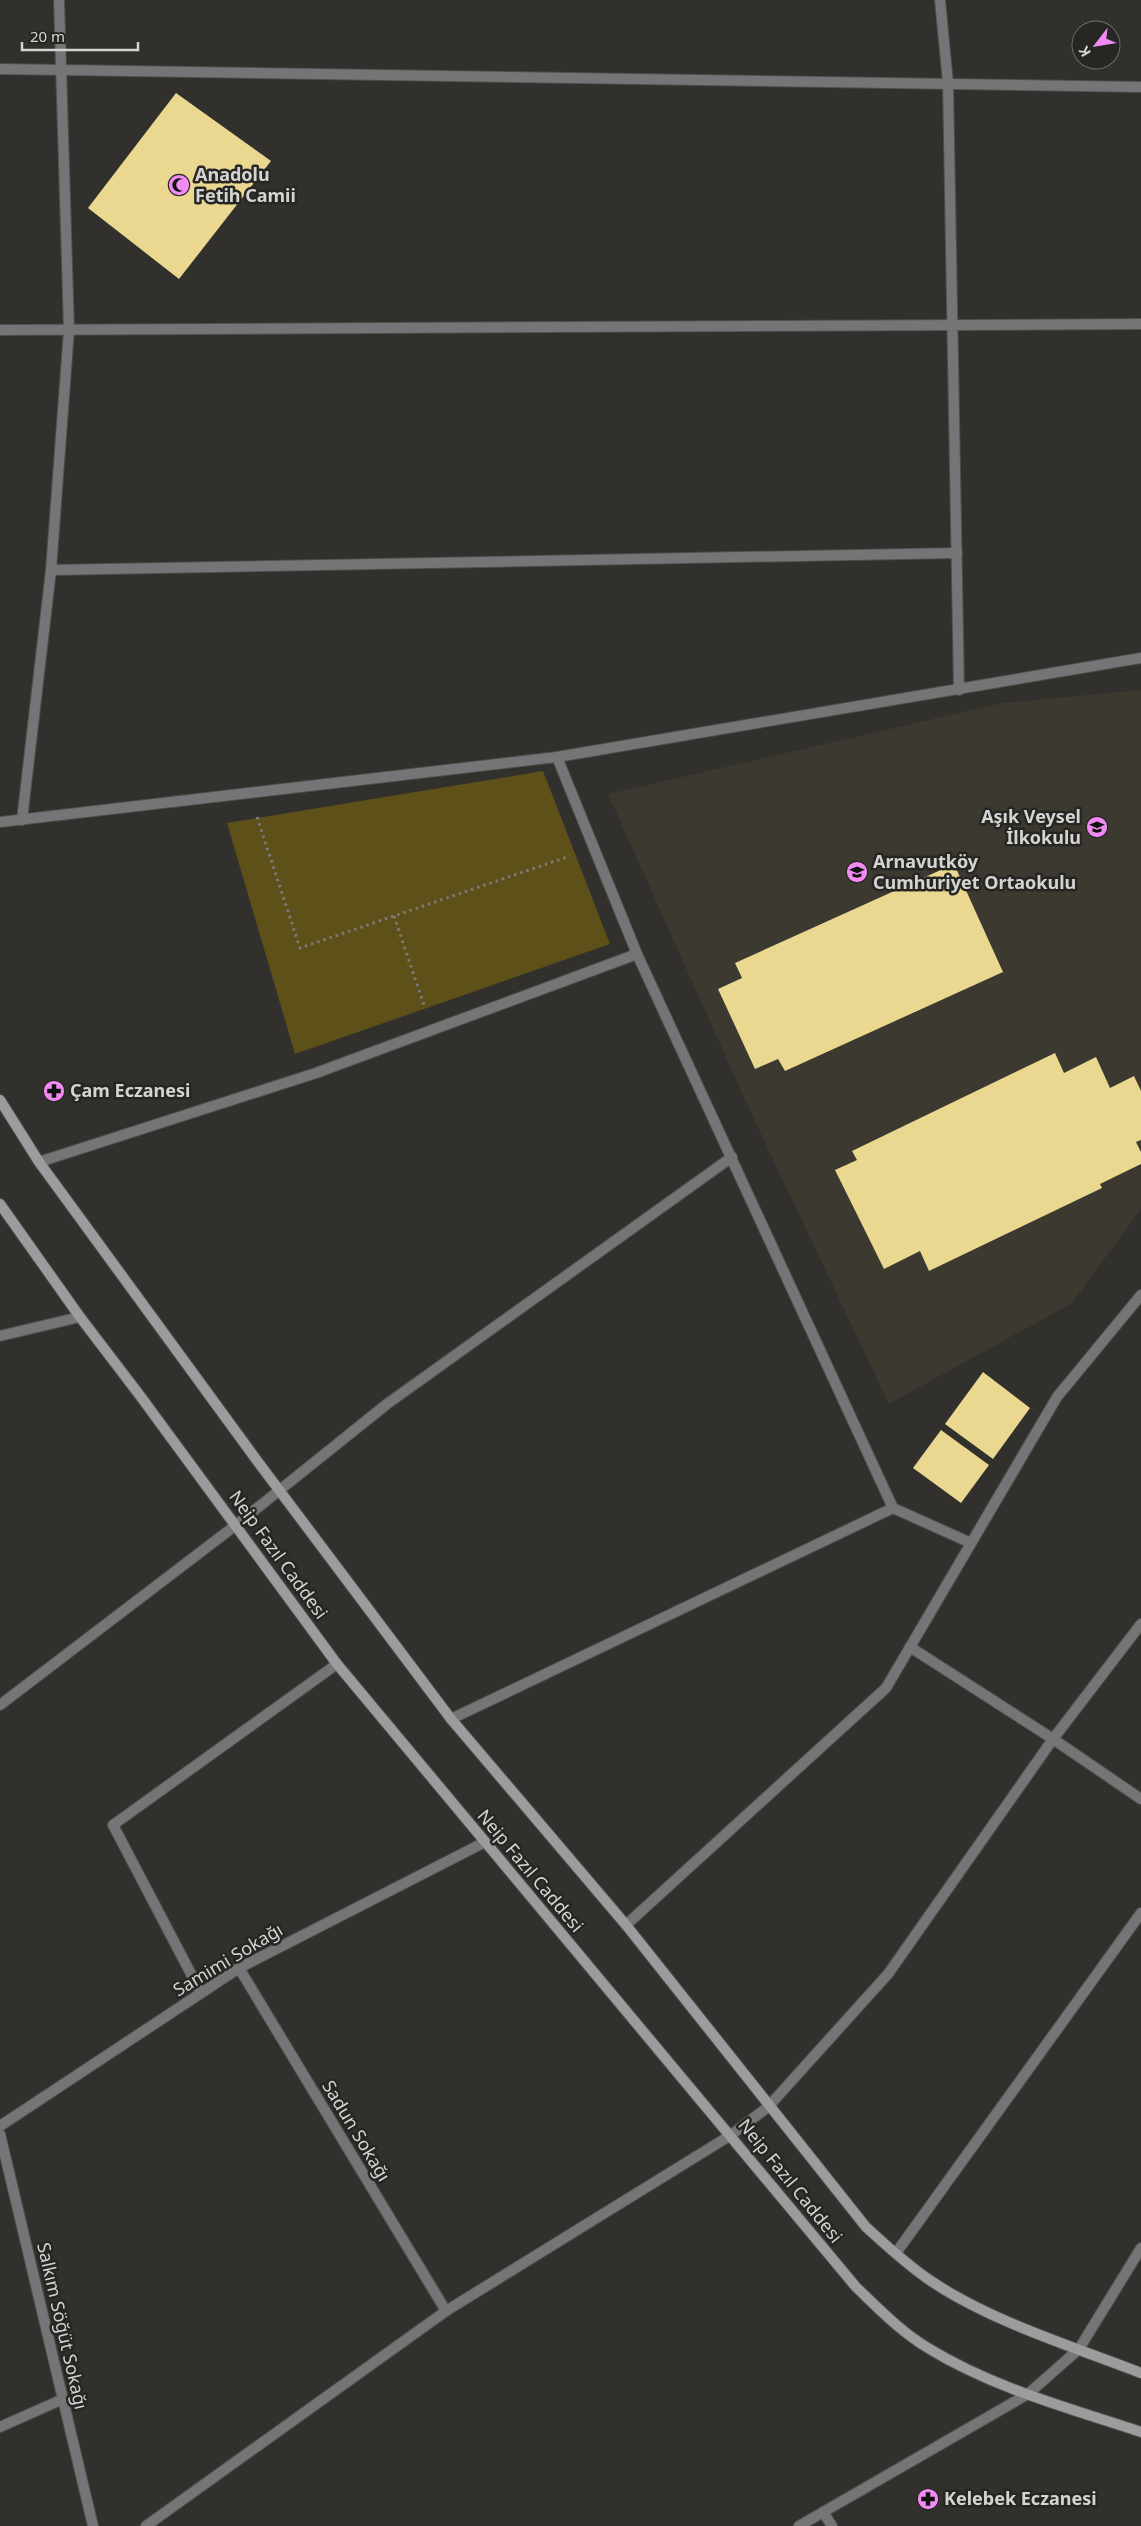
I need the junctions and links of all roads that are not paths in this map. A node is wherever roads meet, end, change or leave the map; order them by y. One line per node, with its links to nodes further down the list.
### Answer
1 (59, 0): 4 (street)
2 (940, 0): 5 (street)
3 (0, 69): 4 (street)
4 (61, 70): 5 (street); 10 (street)
5 (948, 83): 6 (street); 8 (street)
6 (1141, 87)
7 (1141, 324): 8 (street)
8 (952, 326): 10 (street); 11 (street)
9 (0, 330): 10 (street)
10 (69, 330): 12 (street)
11 (957, 553): 12 (street); 14 (street)
12 (51, 570): 16 (street)
13 (1141, 658): 14 (street)
14 (959, 690): 15 (street)
15 (557, 757): 16 (street); 18 (street)
16 (22, 820): 17 (street)
17 (0, 822)
18 (637, 954): 20 (street); 21 (street)
19 (0, 1100): 21 (main road)
20 (732, 1157): 26 (street); 27 (street)
21 (39, 1162): 26 (main road)
22 (0, 1204): 24 (main road, Neip Fazıl Caddesi)
23 (1141, 1295): 29 (street)
24 (80, 1318): 25 (street); 28 (main road, Neip Fazıl Caddesi)
25 (0, 1336)
26 (279, 1490): 28 (street); 34 (main road)
27 (893, 1508): 29 (street); 34 (street)
28 (236, 1525): 32 (main road, Neip Fazıl Caddesi); 33 (street)
29 (970, 1543): 31 (street)
30 (1141, 1624): 35 (street)
31 (910, 1647): 35 (street); 39 (street)
32 (337, 1664): 37 (main road, Neip Fazıl Caddesi); 41 (street)
33 (0, 1705)
34 (451, 1719): 39 (main road)
35 (1053, 1739): 36 (street); 42 (street)
36 (1141, 1800)
37 (485, 1842): 40 (street, Samimi Sokağı); 45 (main road, Neip Fazıl Caddesi)
38 (1141, 1913): 47 (street)
39 (626, 1925): 42 (main road)
40 (239, 1968): 41 (street, Samimi Sokağı); 48 (street, Sadun Sokağı)
41 (201, 1994): 43 (street, Samimi Sokağı)
42 (768, 2107): 45 (street); 47 (main road)
43 (0, 2126)
44 (0, 2134): 52 (street, Salkım Söğüt Sokağı)
45 (732, 2135): 48 (street); 51 (main road, Neip Fazıl Caddesi)
46 (1141, 2248): 49 (street)
47 (896, 2253): 49 (main road)
48 (446, 2311): 57 (street)
49 (1079, 2349): 50 (main road); 51 (street)
50 (1141, 2373)
51 (1028, 2394): 54 (main road, Neip Fazıl Caddesi); 55 (street)
52 (62, 2399): 53 (street); 56 (street, Salkım Söğüt Sokağı)
53 (0, 2427)
54 (1141, 2432)
55 (823, 2512): 58 (street); 59 (street)
56 (93, 2526)
57 (146, 2526)
58 (799, 2526)
59 (832, 2526)

